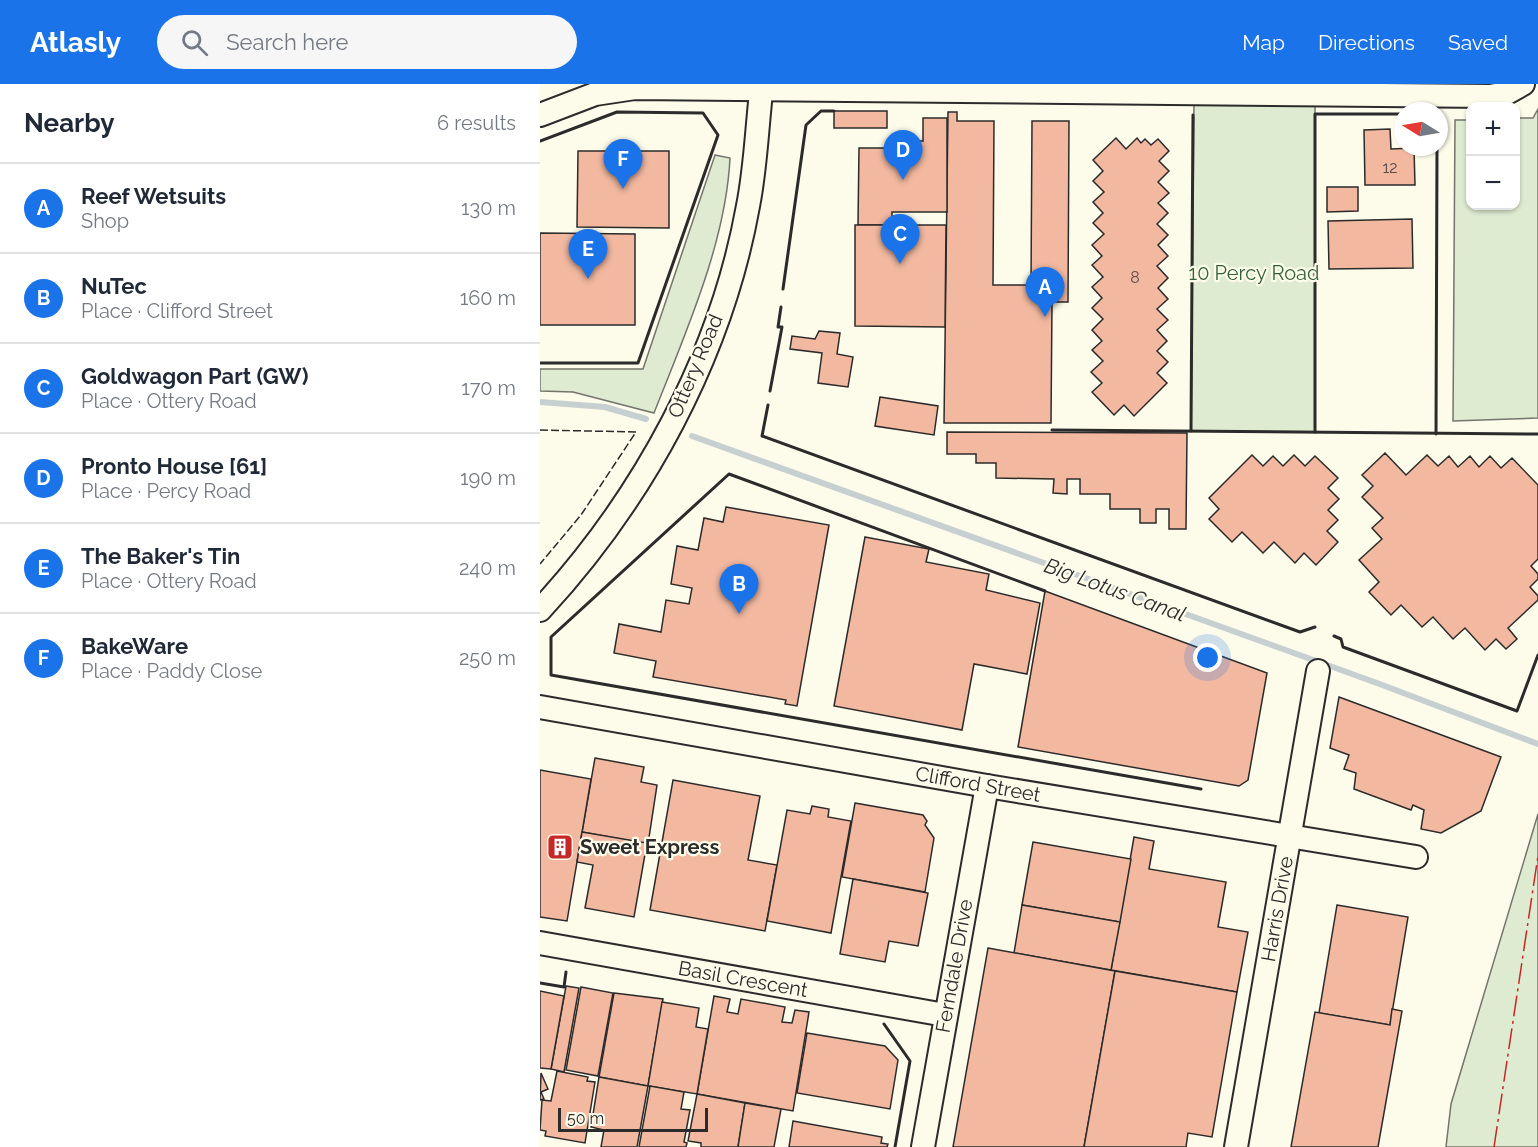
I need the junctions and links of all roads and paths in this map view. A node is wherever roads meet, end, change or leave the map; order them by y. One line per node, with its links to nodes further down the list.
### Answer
1 (762, 86): 2 (street); 3 (street); 4 (street, Ottery Road)
2 (1515, 89)
3 (540, 115)
4 (541, 609)
5 (1318, 671): 8 (street, Harris Drive)
6 (540, 707): 7 (street, Clifford Street)
7 (987, 786): 8 (street, Clifford Street); 11 (street, Ferndale Drive)
8 (1289, 837): 9 (street, Clifford Street); 13 (street, Harris Drive)
9 (1416, 858)
10 (540, 943): 11 (street, Basil Crescent)
11 (945, 1015): 12 (street, Ferndale Drive)
12 (923, 1147)
13 (1236, 1147)

